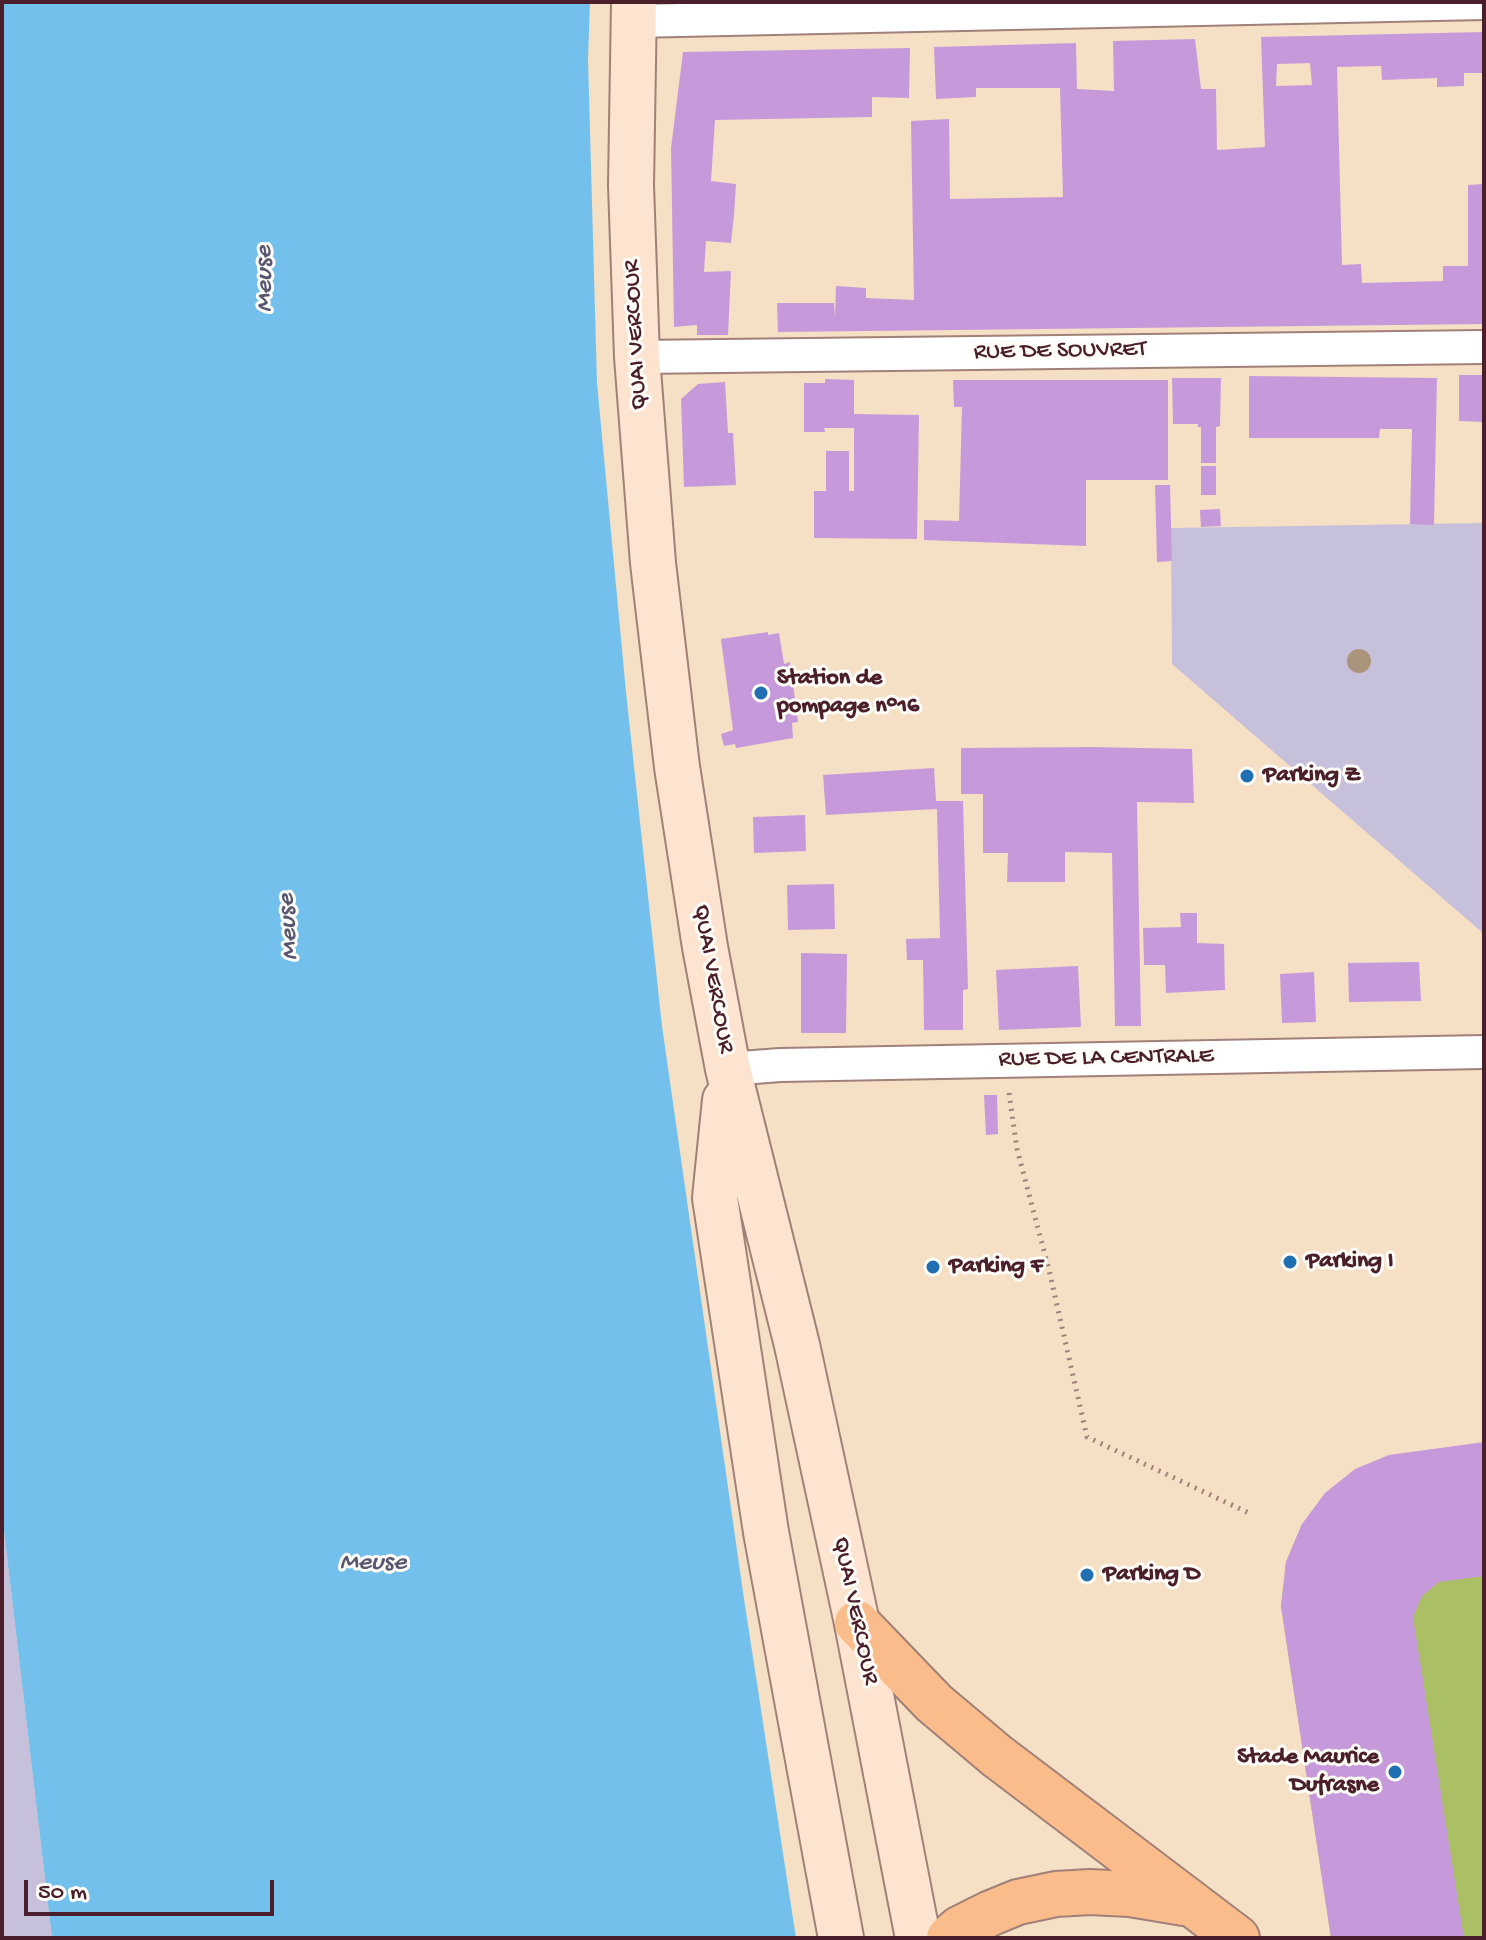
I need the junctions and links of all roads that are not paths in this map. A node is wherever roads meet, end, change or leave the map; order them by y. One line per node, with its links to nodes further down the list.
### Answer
1 (1484, 3): 2 (street)
2 (633, 11): 4 (main road, QUAI VERCOUR)
3 (1484, 347): 4 (street, RUE DE SOUVRET)
4 (637, 357): 6 (main road, QUAI VERCOUR)
5 (1484, 1052): 6 (street, RUE DE LA CENTRALE)
6 (728, 1069): 7 (main road, QUAI VERCOUR); 9 (main road)
7 (857, 1623): 8 (highway); 10 (main road, QUAI VERCOUR)
8 (1190, 1904): 11 (highway); 12 (highway)
9 (841, 1938)
10 (918, 1938)
11 (949, 1938)
12 (1237, 1938)

